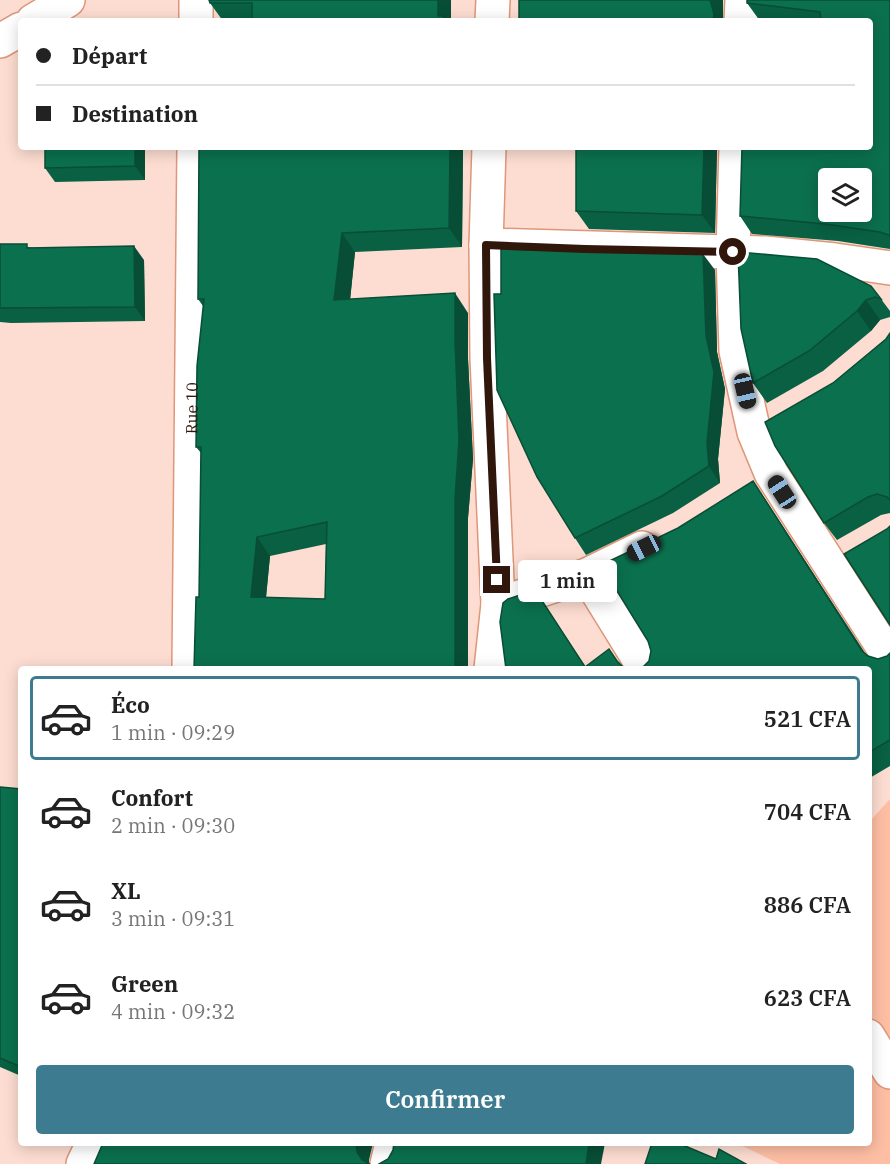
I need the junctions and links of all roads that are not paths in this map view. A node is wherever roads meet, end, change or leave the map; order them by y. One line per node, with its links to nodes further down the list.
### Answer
1 (68, 0): 5 (street)
2 (196, 0): 6 (street)
3 (493, 0): 7 (street)
4 (742, 0): 8 (street)
5 (38, 18)
6 (196, 18)
7 (492, 18)
8 (741, 18)
9 (18, 30): 10 (street)
10 (0, 41)
11 (194, 150): 25 (street, Rue 10)
12 (489, 150): 14 (street)
13 (736, 150): 15 (street)
14 (486, 245): 15 (street); 23 (street)
15 (733, 252): 16 (street); 18 (street)
16 (890, 268)
17 (784, 414): 18 (street)
18 (754, 432): 21 (street)
19 (671, 534): 22 (street)
20 (860, 548): 21 (street)
21 (830, 566): 24 (street)
22 (587, 575): 23 (street); 27 (street)
23 (498, 604): 26 (street)
24 (890, 658)
25 (189, 666)
26 (491, 666)
27 (643, 666)
28 (872, 1043): 29 (street)
29 (890, 1072)
30 (92, 1146): 32 (street)
31 (391, 1146): 33 (street)
32 (83, 1164)
33 (387, 1164)

